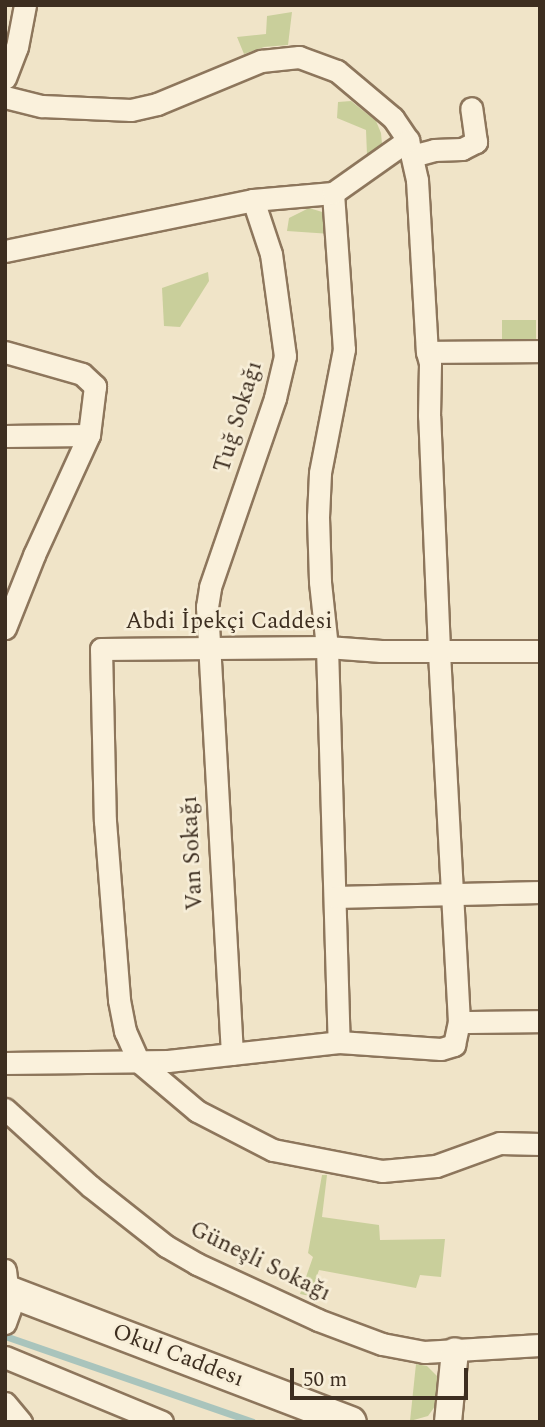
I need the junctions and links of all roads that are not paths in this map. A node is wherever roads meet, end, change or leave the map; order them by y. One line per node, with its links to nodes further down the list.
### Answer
1 (25, 5): 2 (street)
2 (5, 78)
3 (5, 97): 5 (street)
4 (471, 108): 5 (street)
5 (410, 148): 6 (street); 11 (street)
6 (333, 193): 7 (street); 15 (street)
7 (253, 200): 8 (street); 16 (street, Tuğ Sokağı)
8 (5, 251)
9 (540, 351): 11 (street)
10 (5, 352): 12 (street)
11 (427, 352): 17 (street)
12 (89, 435): 13 (street); 14 (street)
13 (5, 436)
14 (5, 628)
15 (327, 647): 16 (street, Abdi İpekçi Caddesi); 17 (street, Abdi İpekçi Caddesi); 21 (street)
16 (209, 649): 25 (street, Van Sokağı); 26 (street, Abdi İpekçi Caddesi)
17 (439, 650): 18 (street, Abdi İpekçi Caddesi); 20 (street)
18 (540, 651)
19 (540, 892): 20 (street)
20 (453, 896): 21 (street); 23 (street)
21 (335, 897): 24 (street)
22 (540, 1021): 23 (street)
23 (459, 1022): 24 (street)
24 (340, 1042): 25 (street)
25 (232, 1054): 26 (street)
26 (139, 1062): 27 (street); 29 (street)
27 (5, 1063)
28 (5, 1109): 32 (street, Güneşli Sokağı)
29 (540, 1144)
30 (7, 1298): 37 (main road, Okul Caddesı)
31 (540, 1345): 32 (street, Güneşli Sokağı)
32 (455, 1351): 38 (street)
33 (5, 1357): 36 (street)
34 (5, 1403): 35 (street)
35 (21, 1422)
36 (162, 1422)
37 (351, 1422)
38 (447, 1422)

